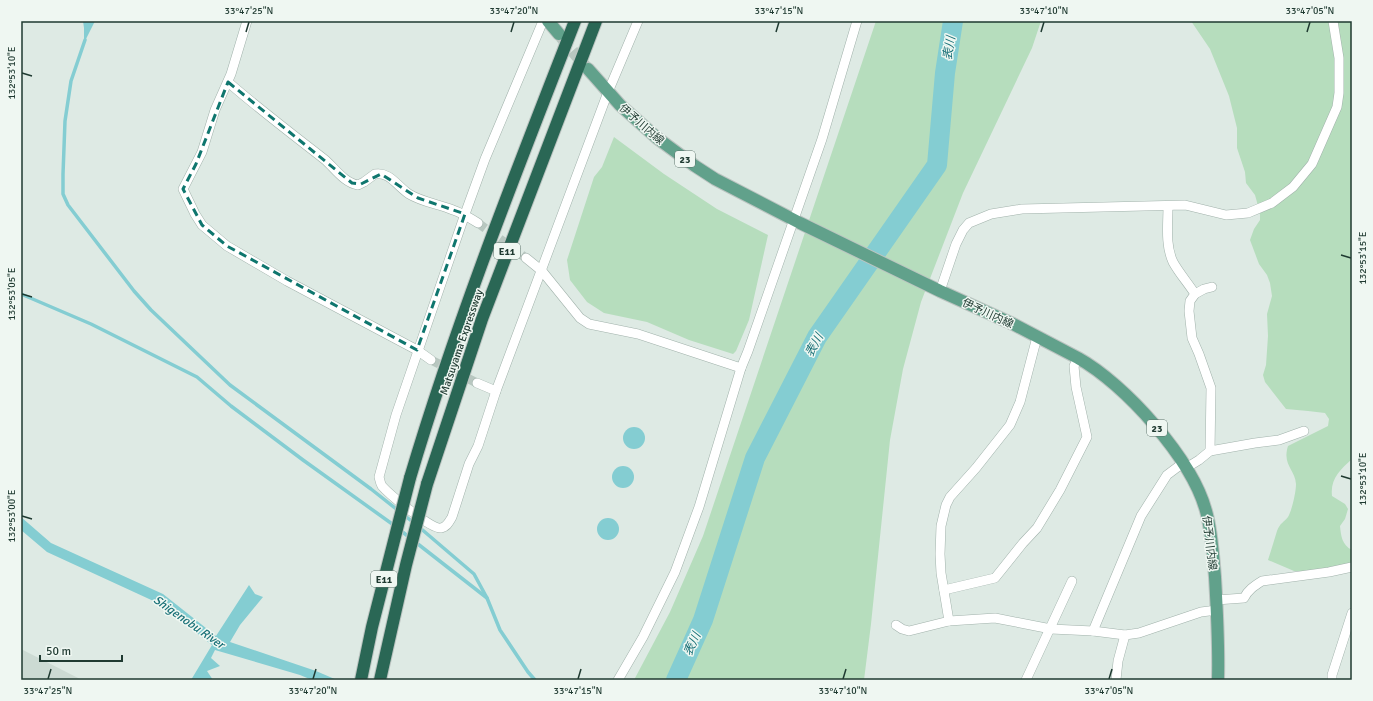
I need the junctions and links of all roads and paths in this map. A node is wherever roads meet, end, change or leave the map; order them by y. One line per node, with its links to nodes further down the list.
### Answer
1 (247, 21): 11 (street)
2 (543, 21): 14 (street)
3 (548, 21): 9 (main road)
4 (575, 21): 42 (highway, Matsuyama Expressway / E11, bridge)
5 (596, 21): 43 (highway, Matsuyama Expressway / E11, bridge)
6 (638, 21): 12 (street)
7 (857, 21): 15 (street)
8 (1334, 21): 13 (street)
9 (559, 34)
10 (588, 69): 12 (main road, 伊予川内線 / 23)
11 (228, 82): 14 (street); 23 (street)
12 (608, 92): 15 (main road, 伊予川内線 / 23); 18 (street)
13 (1168, 206): 20 (street); 21 (street)
14 (465, 214): 16 (street); 23 (street)
15 (797, 222): 20 (main road, 伊予川内線 / 23); 26 (street)
16 (478, 223)
17 (526, 258): 18 (street)
18 (542, 271): 26 (street); 28 (street)
19 (1212, 287): 21 (street)
20 (937, 290): 22 (main road, 伊予川内線 / 23)
21 (1195, 294): 30 (street)
22 (1037, 337): 24 (main road, 伊予川内線 / 23); 34 (street)
23 (417, 350): 25 (street); 28 (street)
24 (1078, 358): 31 (main road, 伊予川内線 / 23); 34 (street)
25 (431, 360)
26 (741, 368): 44 (street)
27 (477, 383): 28 (street)
28 (496, 391)
29 (1304, 431): 30 (street)
30 (1210, 451): 31 (street)
31 (1184, 465): 35 (main road, 伊予川内線 / 23); 40 (street)
32 (1352, 567): 35 (street)
33 (1072, 581): 39 (street)
34 (944, 590): 37 (street)
35 (1216, 605): 41 (street); 47 (main road, 伊予川内線 / 23)
36 (1352, 613): 48 (street)
37 (949, 621): 38 (street); 39 (street)
38 (896, 625)
39 (1051, 629): 40 (street); 45 (street)
40 (1093, 631): 41 (street)
41 (1125, 635): 46 (street)
42 (361, 680)
43 (380, 680)
44 (618, 680)
45 (1026, 680)
46 (1116, 680)
47 (1218, 680)
48 (1332, 680)

